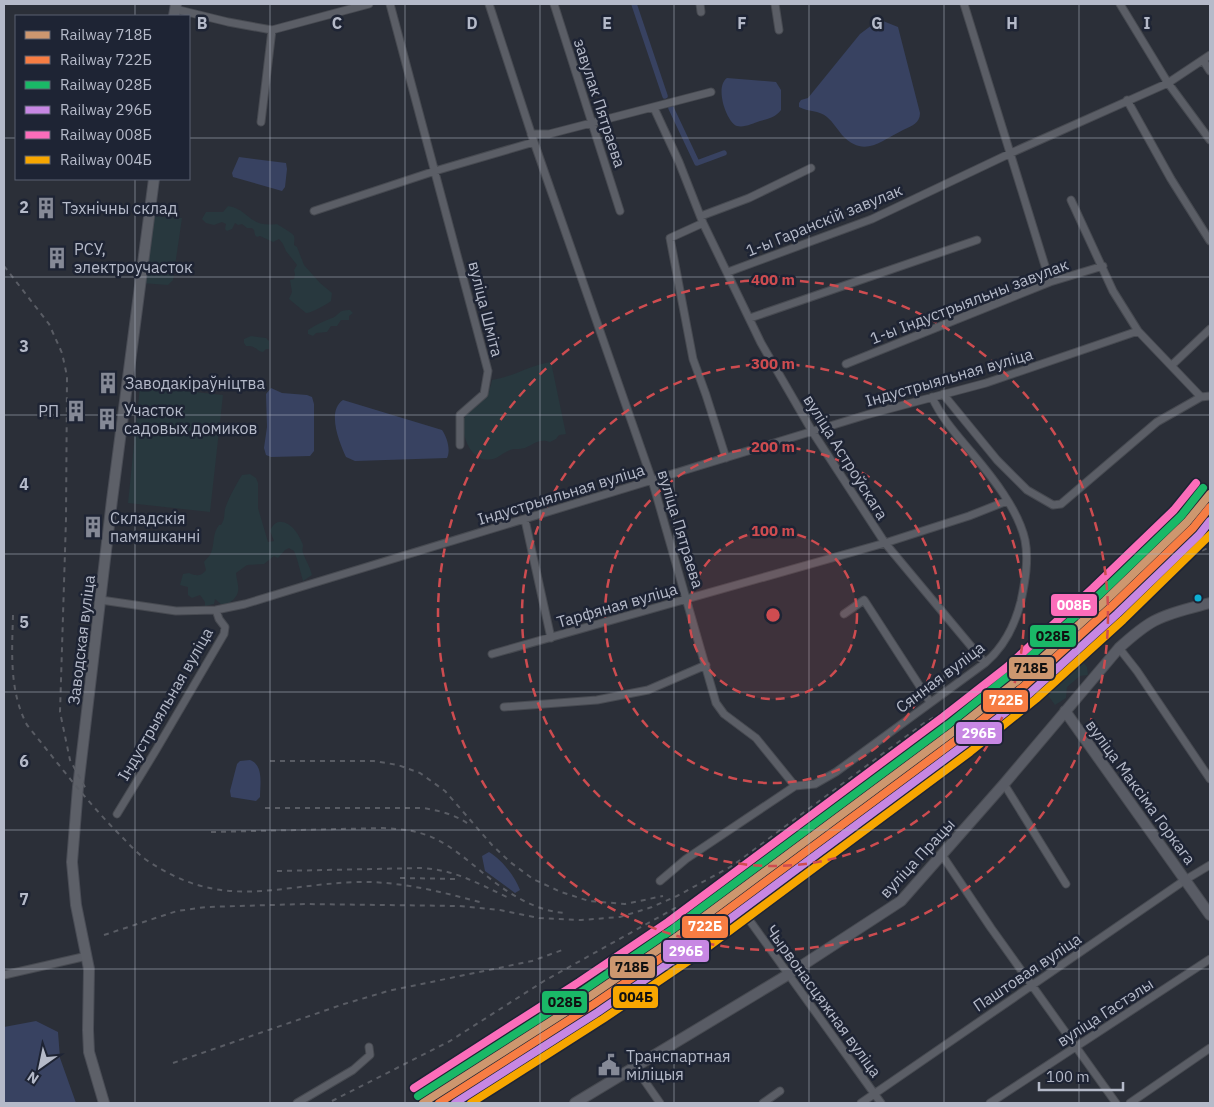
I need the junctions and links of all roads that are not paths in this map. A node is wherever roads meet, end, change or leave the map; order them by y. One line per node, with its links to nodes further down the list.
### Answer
1 (370, 4): 11 (street)
2 (390, 4): 27 (street, вуліца Шміта)
3 (489, 4): 22 (street, вуліца Пятраева)
4 (554, 4): 21 (street, завулак Пятраева)
5 (700, 4): 10 (street)
6 (775, 4): 12 (street)
7 (964, 4): 25 (street)
8 (1120, 4): 16 (street)
9 (175, 10): 11 (street)
10 (701, 12)
11 (272, 30): 20 (street)
12 (779, 30)
13 (1210, 55): 14 (street, 1-ы Гаранскій завулак)
14 (1203, 60): 15 (street); 16 (street, 1-ы Гаранскій завулак)
15 (1210, 71)
16 (1168, 83): 18 (street, 1-ы Гаранскій завулак); 23 (street)
17 (711, 92): 19 (street)
18 (1127, 100): 25 (street, 1-ы Гаранскій завулак); 34 (street)
19 (654, 108): 21 (street); 32 (street, вуліца Астроўскага)
20 (261, 122)
21 (592, 123): 22 (street); 31 (street, завулак Пятраева)
22 (531, 134): 24 (street, вуліца Пятраева)
23 (1210, 140)
24 (534, 142): 27 (street); 50 (street, вуліца Пятраева)
25 (1011, 153): 36 (street, 1-ы Гаранскій завулак); 37 (street)
26 (811, 168): 32 (street)
27 (435, 172): 30 (street); 48 (street, вуліца Шміта)
28 (154, 180): 55 (main road, Заводская вуліца)
29 (1071, 200): 35 (street)
30 (314, 211)
31 (620, 211)
32 (702, 219): 36 (street, вуліца Астроўскага); 49 (street)
33 (977, 240): 38 (street)
34 (1210, 241)
35 (1102, 266): 37 (street, 1-ы Індустрыяльны завулак); 40 (street)
36 (728, 272): 38 (street, вуліца Астроўскага)
37 (1050, 282): 41 (street, 1-ы Індустрыяльны завулак)
38 (750, 318): 47 (street, вуліца Астроўскага)
39 (1210, 328): 42 (street)
40 (1138, 331): 42 (street); 43 (street, Індустрыяльная вуліца)
41 (846, 364)
42 (1172, 365): 46 (street)
43 (943, 394): 45 (street, Індустрыяльная вуліца); 46 (street)
44 (1210, 396): 46 (street)
45 (932, 397): 47 (street, Індустрыяльная вуліца); 51 (street, Сянная вуліца)
46 (1201, 397)
47 (812, 431): 49 (street, Індустрыяльная вуліца); 53 (street, вуліца Астроўскага)
48 (460, 445)
49 (726, 458): 50 (street, Індустрыяльная вуліца)
50 (652, 480): 52 (street, Індустрыяльная вуліца); 54 (street, вуліца Пятраева)
51 (1007, 500): 53 (street, Тарфяная вуліца); 62 (street, Сянная вуліца)
52 (525, 520): 57 (street, Індустрыяльная вуліца); 59 (street)
53 (885, 543): 54 (street, Тарфяная вуліца); 62 (street, вуліца Астроўскага)
54 (687, 599): 59 (street, Тарфяная вуліца); 63 (street, вуліца Пятраева)
55 (101, 600): 57 (street); 78 (main road, Заводская вуліца)
56 (1210, 603): 60 (main road, вуліца Працы)
57 (216, 610): 70 (street, Індустрыяльная вуліца)
58 (844, 614): 64 (street)
59 (551, 638): 61 (street, Тарфяная вуліца)
60 (1119, 648): 66 (main road, вуліца Працы); 67 (street)
61 (492, 654)
62 (985, 663): 64 (street, Сянная вуліца)
63 (706, 665): 65 (street); 69 (street, вуліца Пятраева)
64 (930, 702): 69 (street, Сянная вуліца)
65 (504, 707)
66 (1065, 711): 68 (main road, вуліца Працы); 73 (main road, вуліца Максіма Горкага)
67 (1210, 779)
68 (1004, 784): 71 (main road, вуліца Працы); 75 (street)
69 (795, 786): 74 (street, Сянная вуліца)
70 (117, 814)
71 (942, 855): 80 (main road, вуліца Працы); 82 (street)
72 (1210, 864): 73 (street, Паштовая вуліца)
73 (1185, 880): 77 (main road, вуліца Максіма Горкага); 82 (street, Паштовая вуліца)
74 (660, 881)
75 (1066, 884)
76 (745, 914): 80 (street, Чырвонасцяжная вуліца)
77 (1210, 915)
78 (87, 956): 81 (street); 89 (main road, Заводская вуліца)
79 (1210, 959): 84 (street, вуліца Гастэлы)
80 (789, 974): 86 (main road, вуліца Працы); 88 (street, Чырвонасцяжная вуліца)
81 (4, 975)
82 (1032, 985): 84 (street); 88 (street, Паштовая вуліца)
83 (369, 1047): 90 (street)
84 (1077, 1047): 96 (street, вуліца Гастэлы); 97 (street)
85 (1210, 1048): 98 (street)
86 (636, 1067): 91 (main road, вуліца Працы); 92 (street)
87 (780, 1092): 93 (street)
88 (874, 1094): 94 (street, Паштовая вуліца); 95 (street, Чырвонасцяжная вуліца)
89 (104, 1103)
90 (297, 1103)
91 (575, 1103)
92 (660, 1103)
93 (763, 1103)
94 (861, 1103)
95 (881, 1103)
96 (990, 1103)
97 (1116, 1103)
98 (1130, 1103)

